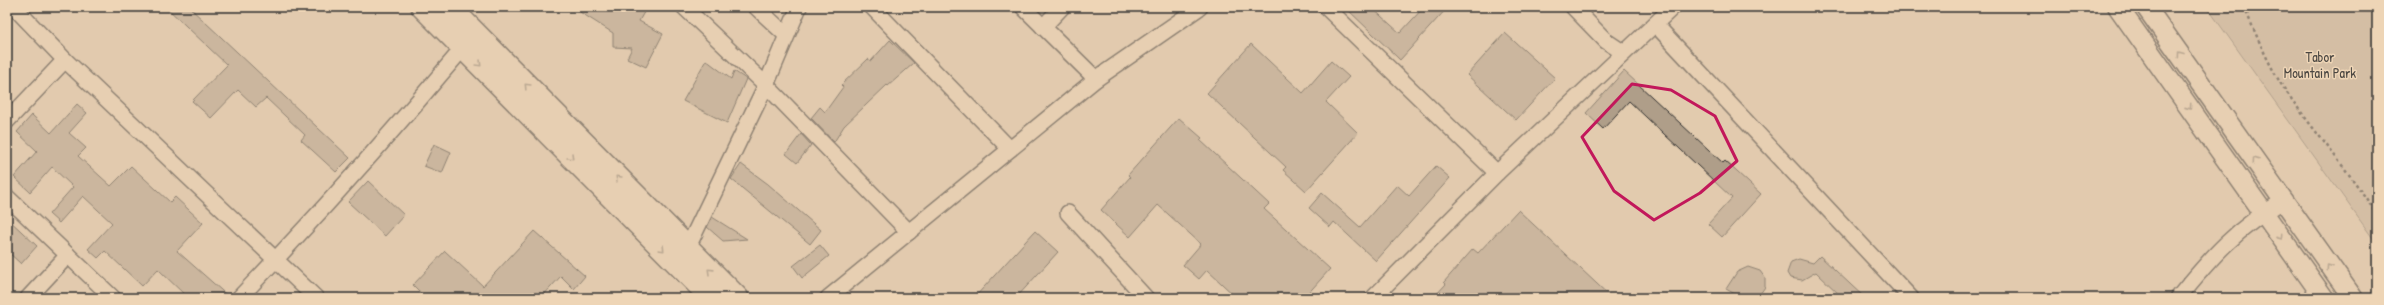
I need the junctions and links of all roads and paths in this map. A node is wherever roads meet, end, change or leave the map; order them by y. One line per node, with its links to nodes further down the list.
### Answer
1 (14, 7): 22 (street)
2 (422, 7): 20 (main road)
3 (450, 7): 34 (main road, one-way to 3)
4 (684, 7): 24 (street)
5 (756, 7): 19 (street)
6 (800, 7): 19 (street)
7 (1023, 7): 18 (street)
8 (1062, 7): 18 (street)
9 (1200, 7): 23 (street)
10 (1326, 7): 27 (street)
11 (1573, 7): 21 (street)
12 (1673, 7): 17 (street)
13 (2118, 7): 31 (street, one-way to 31)
14 (2146, 7): 29 (street, one-way to 14)
15 (2244, 7): 32 (path)
16 (879, 9): 26 (street)
17 (1656, 25): 21 (street); 46 (street)
18 (1043, 27): 23 (street)
19 (786, 35): 24 (street)
20 (463, 48): 36 (street); 41 (main road, one-way to 41)
21 (1624, 53): 27 (street)
22 (65, 60): 25 (street); 36 (street)
23 (1096, 79): 26 (street)
24 (766, 85): 33 (street); 34 (street)
25 (7, 121)
26 (1010, 149): 33 (street)
27 (1497, 173): 45 (street)
28 (7, 197): 35 (street)
29 (2283, 201): 31 (street); 49 (street, one-way to 29)
30 (1068, 213): 44 (street)
31 (2263, 213): 47 (street); 48 (street, one-way to 48)
32 (2377, 215)
33 (909, 232): 43 (street)
34 (687, 249): 42 (main road, one-way to 34)
35 (68, 255): 37 (street); 38 (street)
36 (276, 260): 39 (street); 40 (street)
37 (28, 298)
38 (113, 298)
39 (239, 298)
40 (316, 298)
41 (711, 298)
42 (738, 298)
43 (828, 298)
44 (1146, 298)
45 (1373, 298)
46 (1911, 298)
47 (2178, 298)
48 (2324, 298)
49 (2353, 298)

